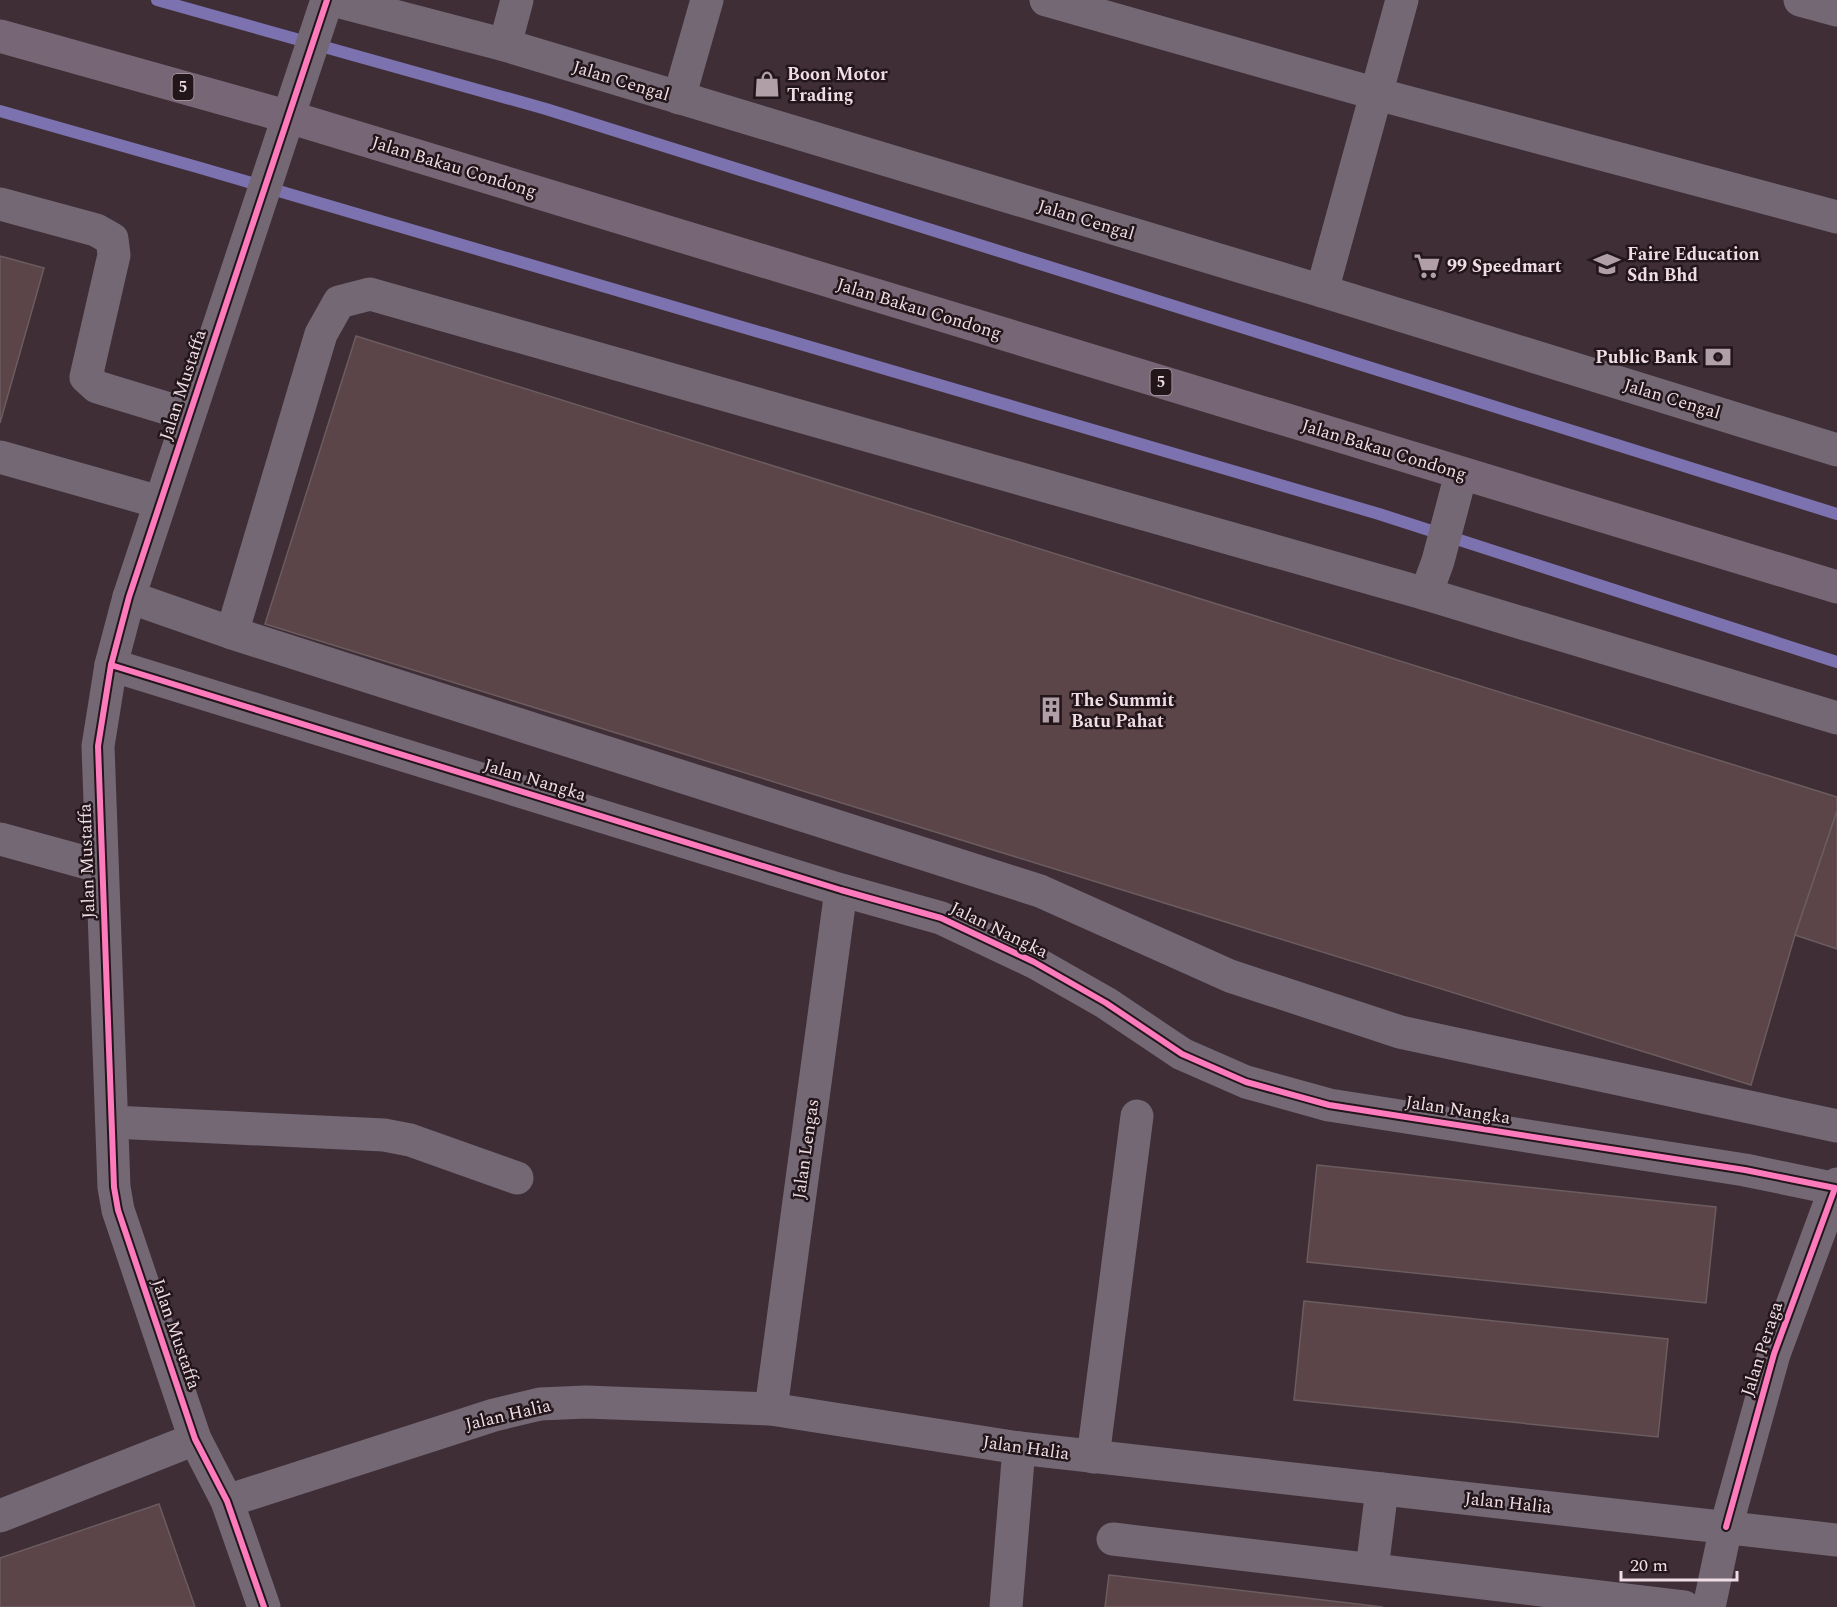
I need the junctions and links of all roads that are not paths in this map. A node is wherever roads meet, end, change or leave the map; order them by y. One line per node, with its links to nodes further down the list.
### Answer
1 (517, 0): 9 (street)
2 (707, 0): 11 (street)
3 (1046, 0): 10 (street)
4 (1402, 0): 10 (street)
5 (1800, 0): 7 (street)
6 (326, 8): 9 (street, Jalan Cengal); 12 (street, Jalan Mustaffa)
7 (1837, 10)
8 (0, 36): 12 (main road, Jalan Bakau Condong / 5)
9 (504, 45): 11 (street, Jalan Cengal)
10 (1377, 94): 14 (street); 15 (street)
11 (679, 98): 15 (street, Jalan Cengal)
12 (289, 117): 16 (street, Jalan Mustaffa); 19 (main road, Jalan Bakau Condong / 5)
13 (0, 204): 16 (street)
14 (1837, 217)
15 (1322, 291): 17 (street, Jalan Cengal)
16 (189, 415): 20 (street, Jalan Mustaffa)
17 (1837, 450)
18 (0, 457): 20 (street)
19 (1461, 474): 21 (main road, Jalan Bakau Condong / 5); 22 (street)
20 (159, 502): 23 (street, Jalan Mustaffa)
21 (1837, 587)
22 (1426, 594): 24 (street); 26 (street)
23 (129, 597): 24 (street); 25 (street, Jalan Mustaffa)
24 (232, 633): 32 (street)
25 (111, 665): 28 (street, Jalan Mustaffa); 29 (street, Jalan Nangka)
26 (1837, 718)
27 (0, 839): 28 (street)
28 (102, 867): 31 (street, Jalan Mustaffa)
29 (841, 890): 34 (street, Jalan Nangka); 35 (street, Jalan Lengas)
30 (1137, 1116): 38 (street)
31 (112, 1122): 33 (street); 36 (street, Jalan Mustaffa)
32 (1837, 1126)
33 (517, 1178)
34 (1836, 1187): 42 (street, Jalan Peraga)
35 (771, 1409): 37 (street, Jalan Halia); 40 (street, Jalan Halia)
36 (195, 1439): 40 (street, Jalan Mustaffa); 41 (street)
37 (1019, 1448): 38 (street, Jalan Halia); 47 (street)
38 (1092, 1457): 39 (street, Jalan Halia)
39 (1382, 1489): 42 (street, Jalan Halia); 45 (street)
40 (227, 1501): 46 (street, Jalan Mustaffa)
41 (0, 1516)
42 (1726, 1527): 44 (street, Jalan Halia); 49 (street, Jalan Peraga)
43 (1113, 1539): 45 (street)
44 (1837, 1540)
45 (1372, 1569): 48 (street)
46 (264, 1607)
47 (1006, 1607)
48 (1684, 1607)
49 (1709, 1607)

